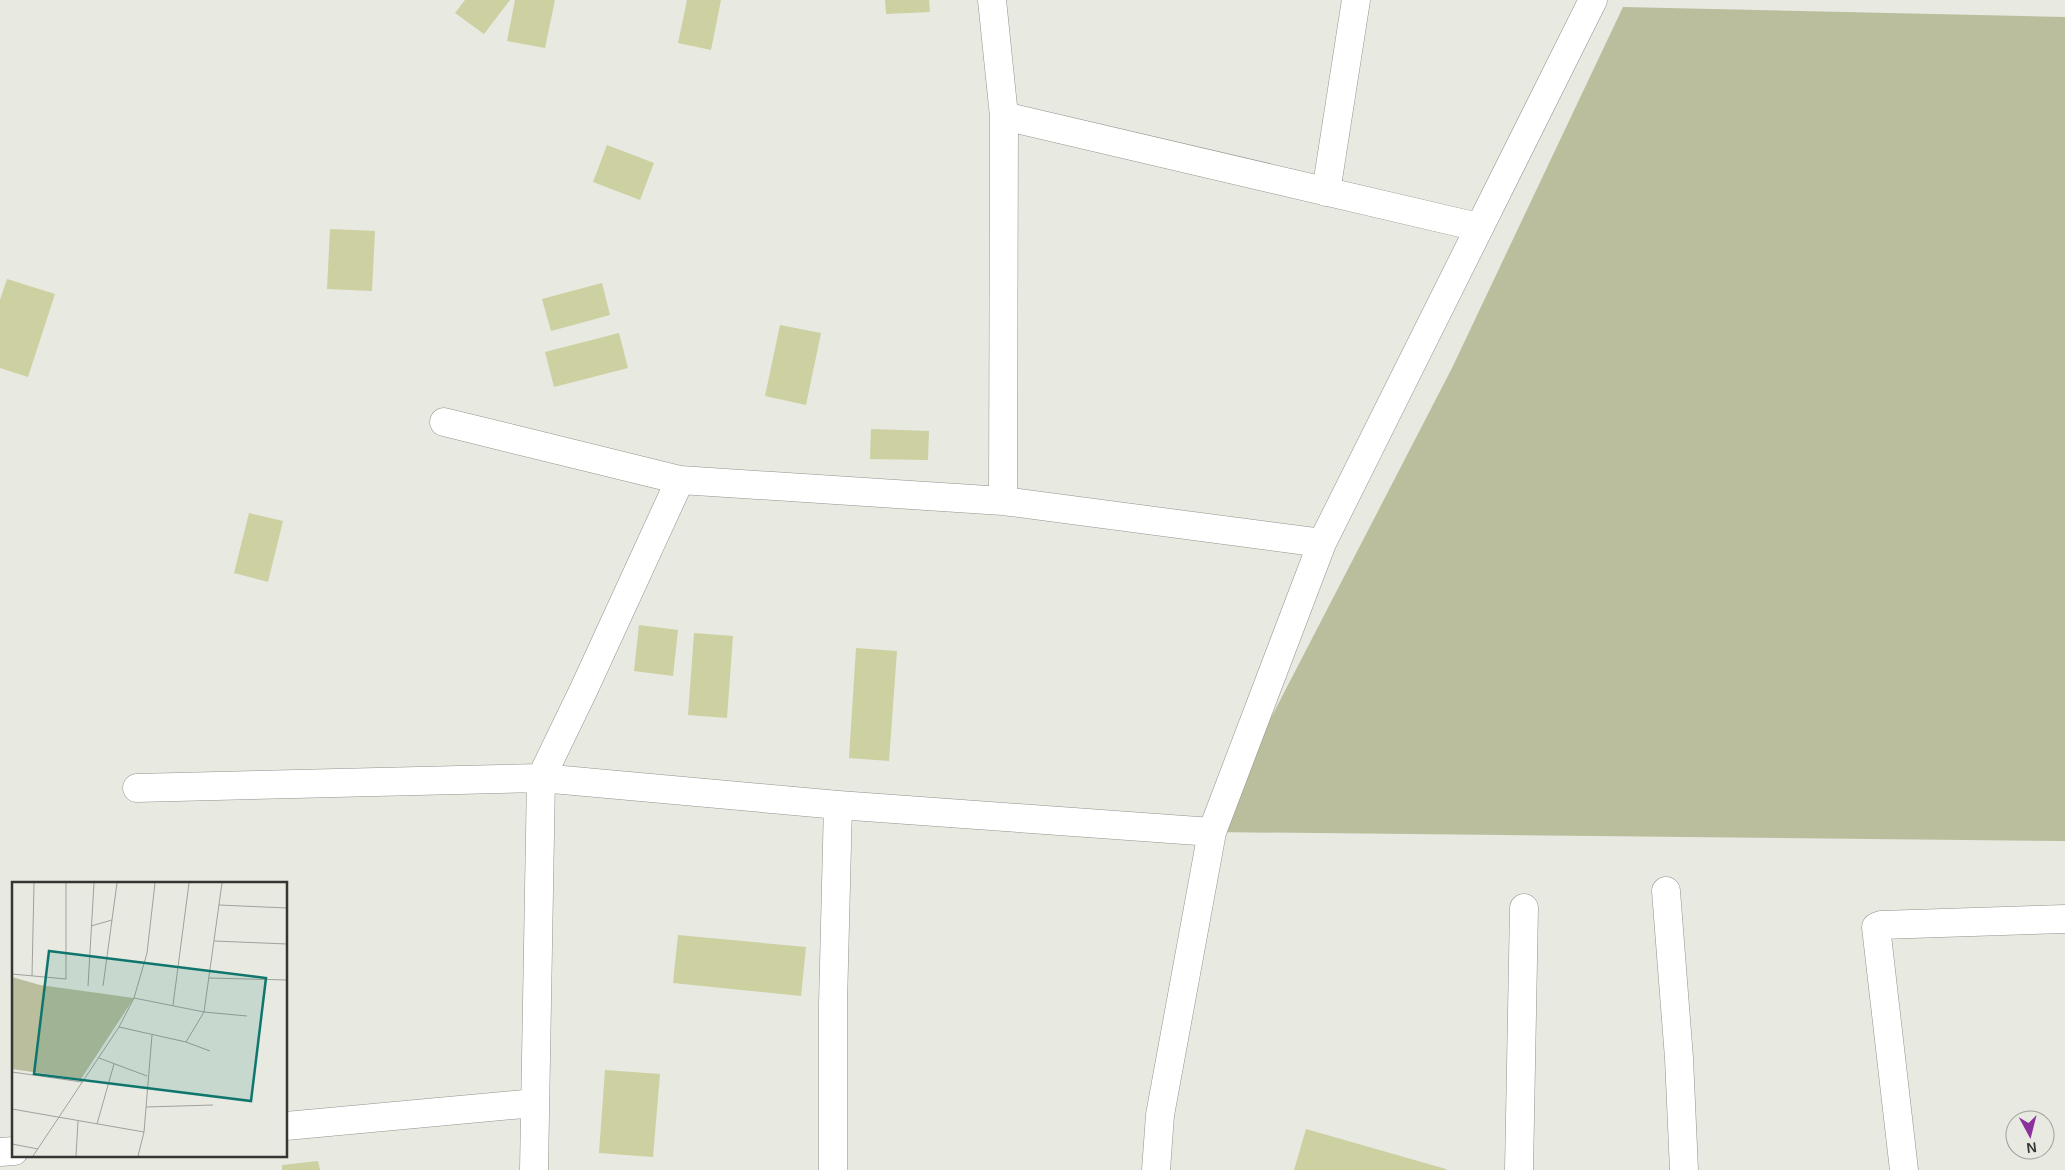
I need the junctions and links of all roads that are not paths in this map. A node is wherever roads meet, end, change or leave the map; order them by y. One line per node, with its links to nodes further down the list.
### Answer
1 (992, 0): 4 (street)
2 (1356, 0): 5 (street)
3 (1593, 0): 6 (street)
4 (1004, 116): 5 (street); 9 (street)
5 (1326, 192): 6 (street)
6 (1478, 227): 10 (street)
7 (444, 422): 8 (street)
8 (680, 480): 9 (street); 11 (street)
9 (1003, 501): 10 (street)
10 (1322, 543): 14 (street)
11 (541, 778): 12 (street); 13 (street); 18 (street)
12 (137, 788)
13 (838, 805): 14 (street); 21 (street)
14 (1212, 832): 22 (street)
15 (1666, 892): 24 (street)
16 (1524, 908): 23 (street)
17 (2065, 920): 25 (street)
18 (535, 1103): 19 (street); 20 (street)
19 (288, 1126)
20 (534, 1170)
21 (833, 1170)
22 (1156, 1170)
23 (1519, 1170)
24 (1684, 1170)
25 (1904, 1170)

